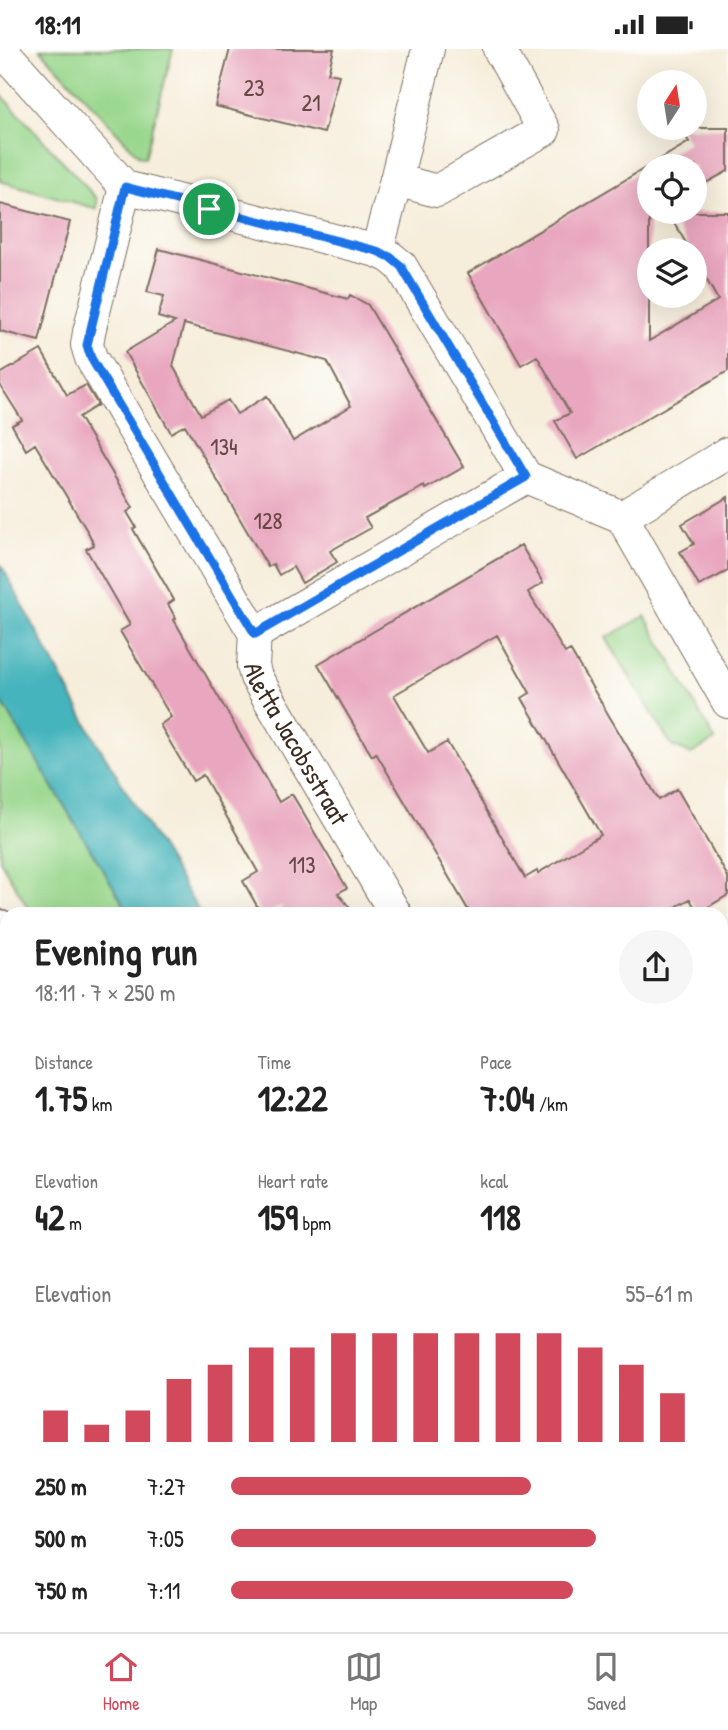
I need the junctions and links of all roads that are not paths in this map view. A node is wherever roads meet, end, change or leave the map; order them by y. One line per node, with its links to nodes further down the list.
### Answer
1 (1, 49): 5 (street)
2 (428, 49): 4 (street)
3 (499, 49): 4 (street)
4 (396, 180): 6 (street)
5 (125, 187): 6 (street); 10 (street, Aletta Jacobsstraat)
6 (377, 251): 8 (street)
7 (728, 453): 9 (street)
8 (526, 477): 9 (street); 10 (street)
9 (622, 517): 11 (street)
10 (255, 634): 12 (street, Aletta Jacobsstraat)
11 (728, 702)
12 (391, 907)

